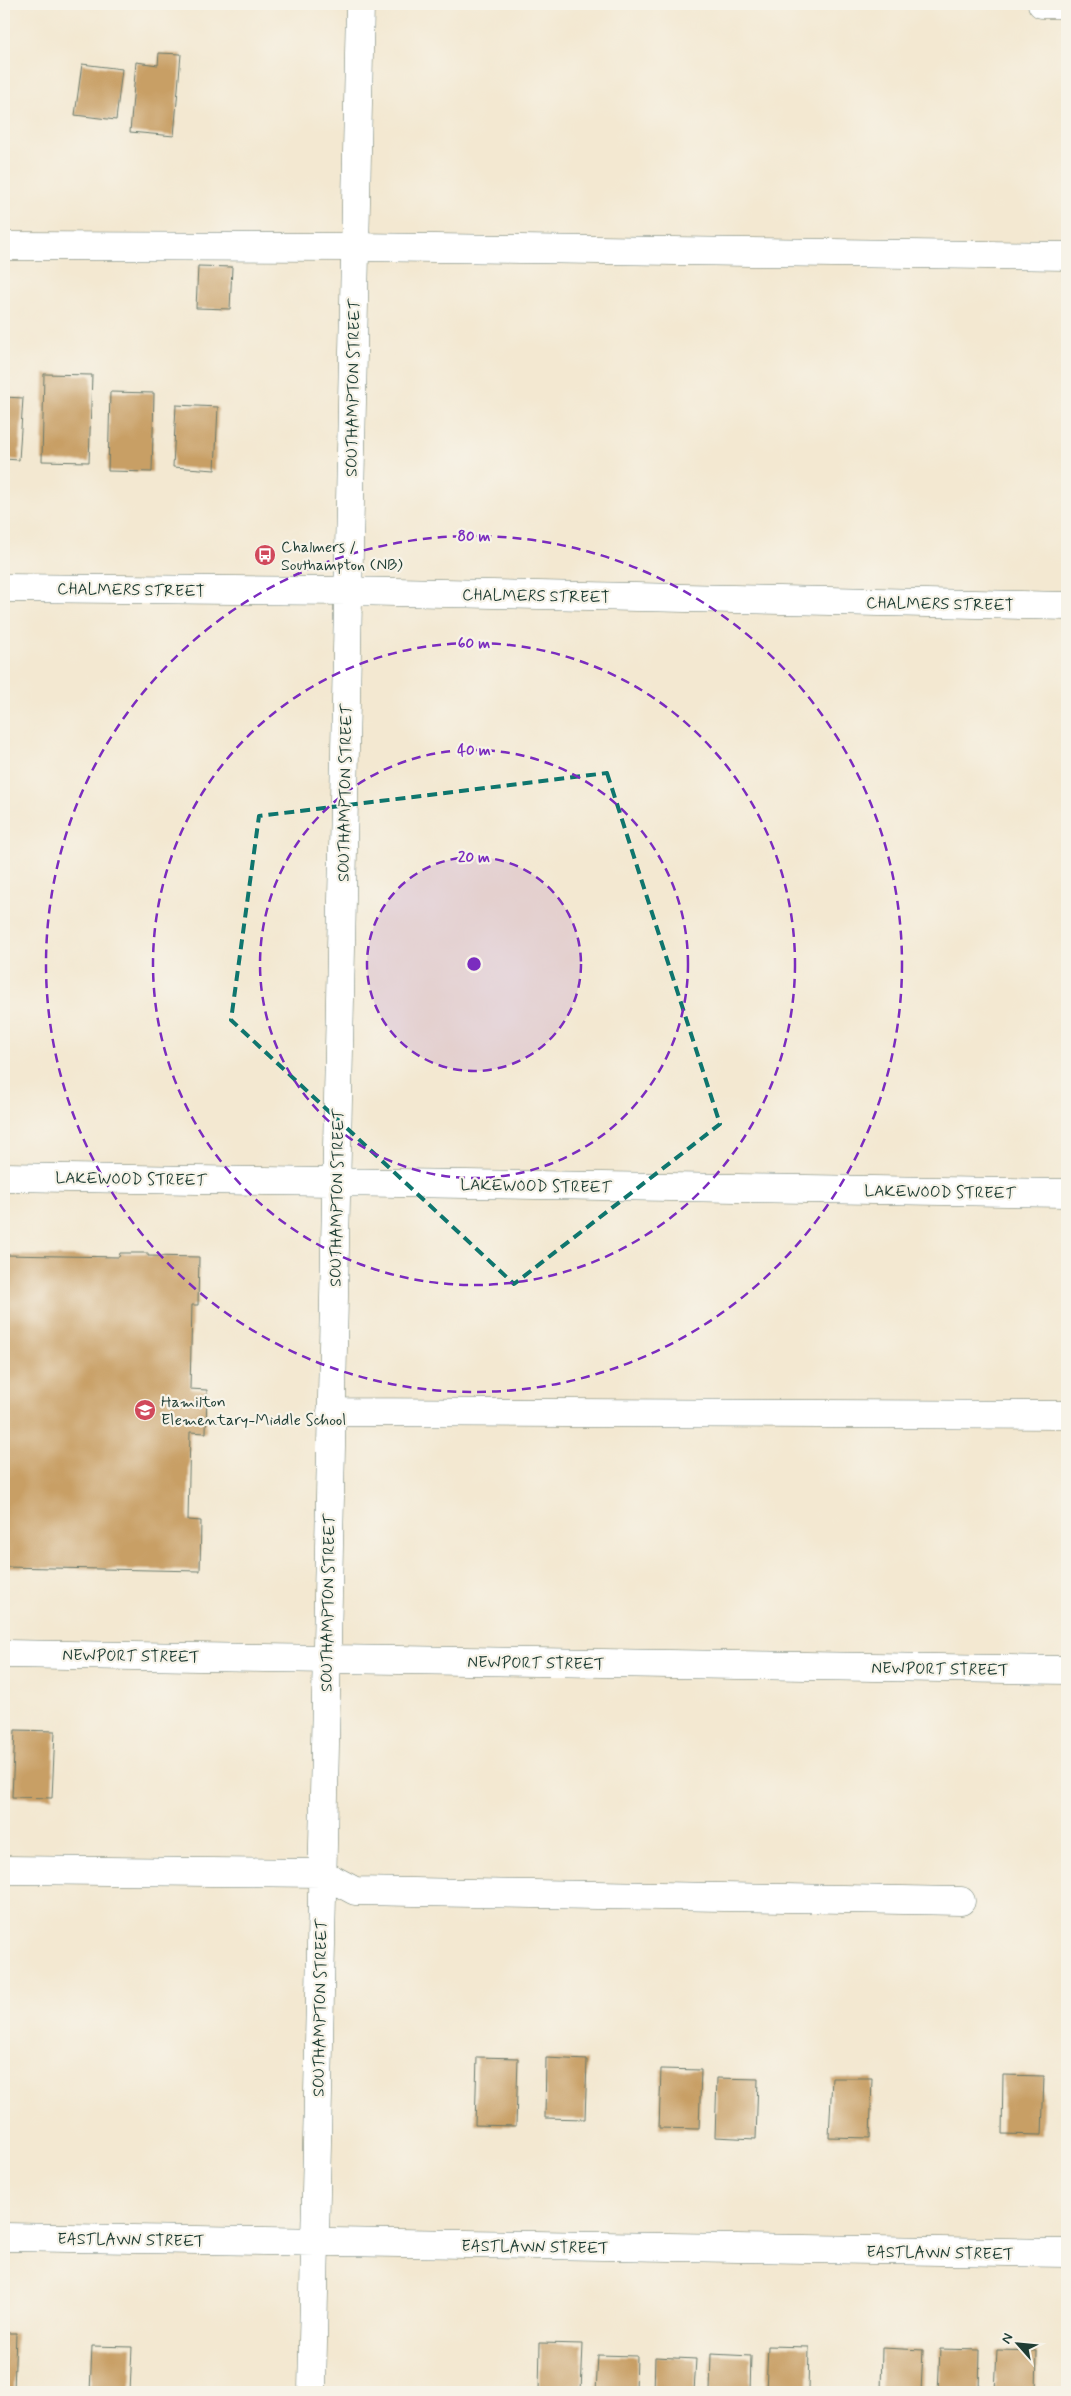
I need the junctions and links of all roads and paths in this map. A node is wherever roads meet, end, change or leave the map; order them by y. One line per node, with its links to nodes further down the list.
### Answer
1 (360, 4): 5 (street, SOUTHAMPTON STREET)
2 (1042, 4): 3 (street)
3 (1067, 4)
4 (4, 246): 5 (street)
5 (355, 247): 6 (street); 8 (street, SOUTHAMPTON STREET)
6 (1067, 256)
7 (4, 588): 8 (street, CHALMERS STREET)
8 (348, 591): 9 (street, CHALMERS STREET); 11 (street, SOUTHAMPTON STREET)
9 (1067, 606)
10 (4, 1177): 11 (street, LAKEWOOD STREET)
11 (336, 1181): 12 (street, LAKEWOOD STREET); 13 (street, SOUTHAMPTON STREET)
12 (1067, 1193)
13 (331, 1412): 14 (street); 16 (street, SOUTHAMPTON STREET)
14 (1067, 1415)
15 (4, 1654): 16 (street, NEWPORT STREET)
16 (325, 1658): 17 (street, NEWPORT STREET); 19 (street, SOUTHAMPTON STREET)
17 (1067, 1670)
18 (4, 1870): 19 (street)
19 (321, 1872): 20 (street); 22 (street, SOUTHAMPTON STREET)
20 (961, 1901)
21 (4, 2237): 22 (street, EASTLAWN STREET)
22 (314, 2242): 23 (street, EASTLAWN STREET); 24 (street, SOUTHAMPTON STREET)
23 (1067, 2253)
24 (312, 2392)

